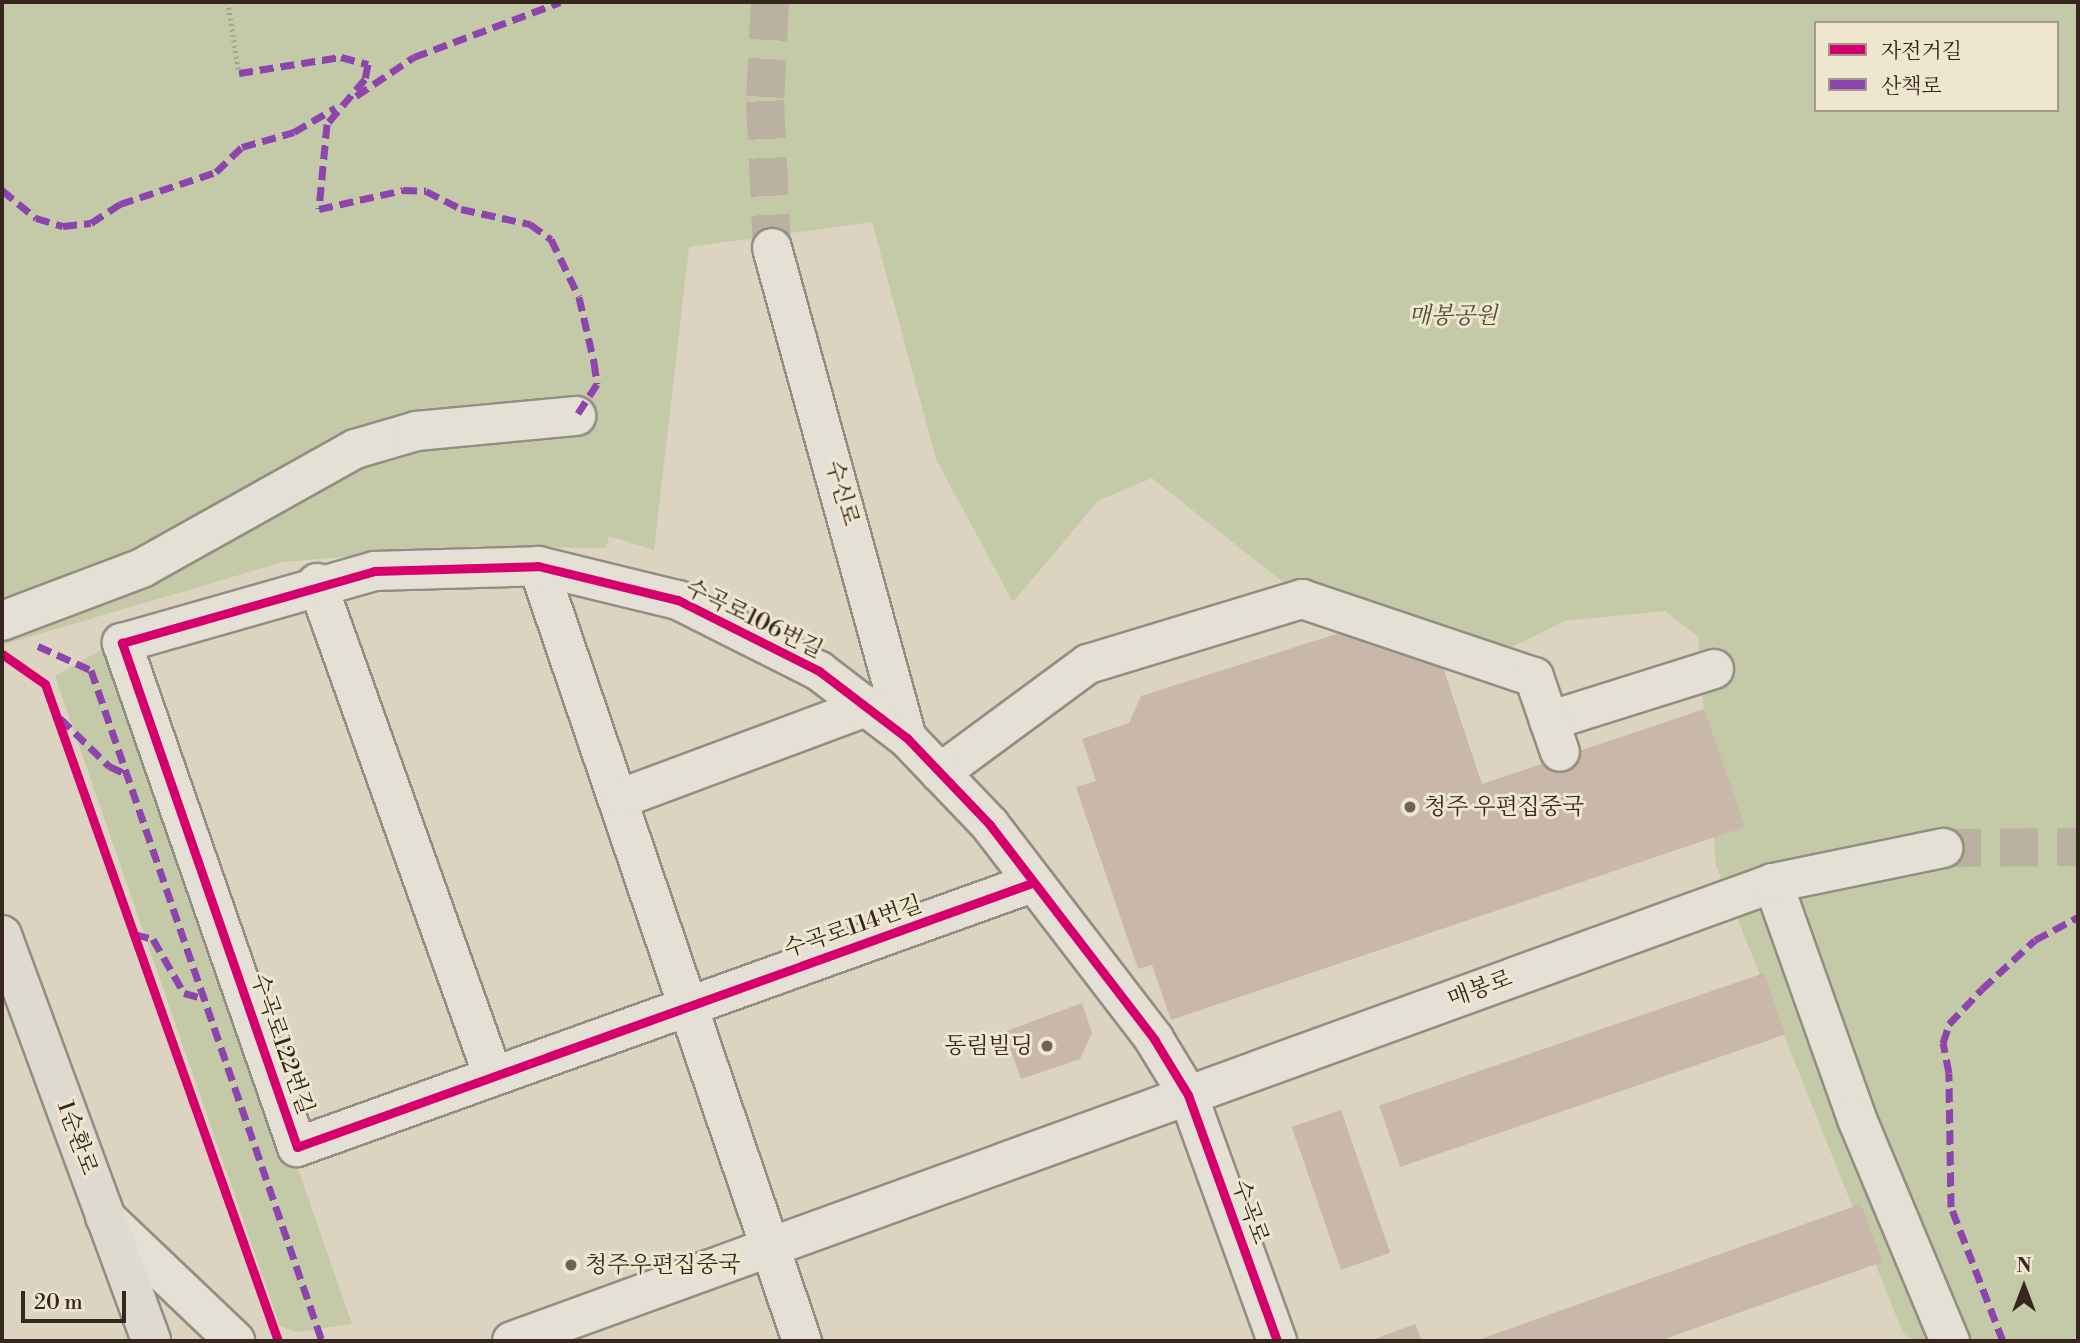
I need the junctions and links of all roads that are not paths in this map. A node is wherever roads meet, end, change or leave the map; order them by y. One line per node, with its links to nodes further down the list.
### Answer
1 (772, 248): 9 (street, 수신로)
2 (576, 416): 5 (street)
3 (538, 566): 4 (street, 수곡로106번길); 8 (street, 수곡로106번길); 11 (street)
4 (317, 583): 6 (street, 수곡로106번길); 17 (street)
5 (2, 621)
6 (122, 643): 17 (street, 수곡로122번길)
7 (1714, 669): 10 (street)
8 (869, 706): 9 (street, 수곡로106번길); 11 (street)
9 (907, 738): 10 (street, 수곡로106번길)
10 (940, 773): 13 (street, 수곡로106번길)
11 (619, 799): 16 (street)
12 (1943, 848): 14 (street, 매봉로)
13 (1032, 883): 16 (street, 수곡로114번길); 18 (street, 수곡로106번길)
14 (1773, 883): 18 (street, 매봉로); 26 (street)
15 (2, 935): 19 (main road, 1순환로)
16 (686, 1005): 17 (street, 수곡로122번길); 20 (street)
17 (493, 1076)
18 (1188, 1095): 20 (street); 21 (street, 수곡로)
19 (105, 1217): 22 (main road, 1순환로); 23 (street)
20 (768, 1249): 24 (street); 25 (street)
21 (1270, 1339)
22 (152, 1341)
23 (235, 1341)
24 (512, 1341)
25 (802, 1341)
26 (1950, 1341)

